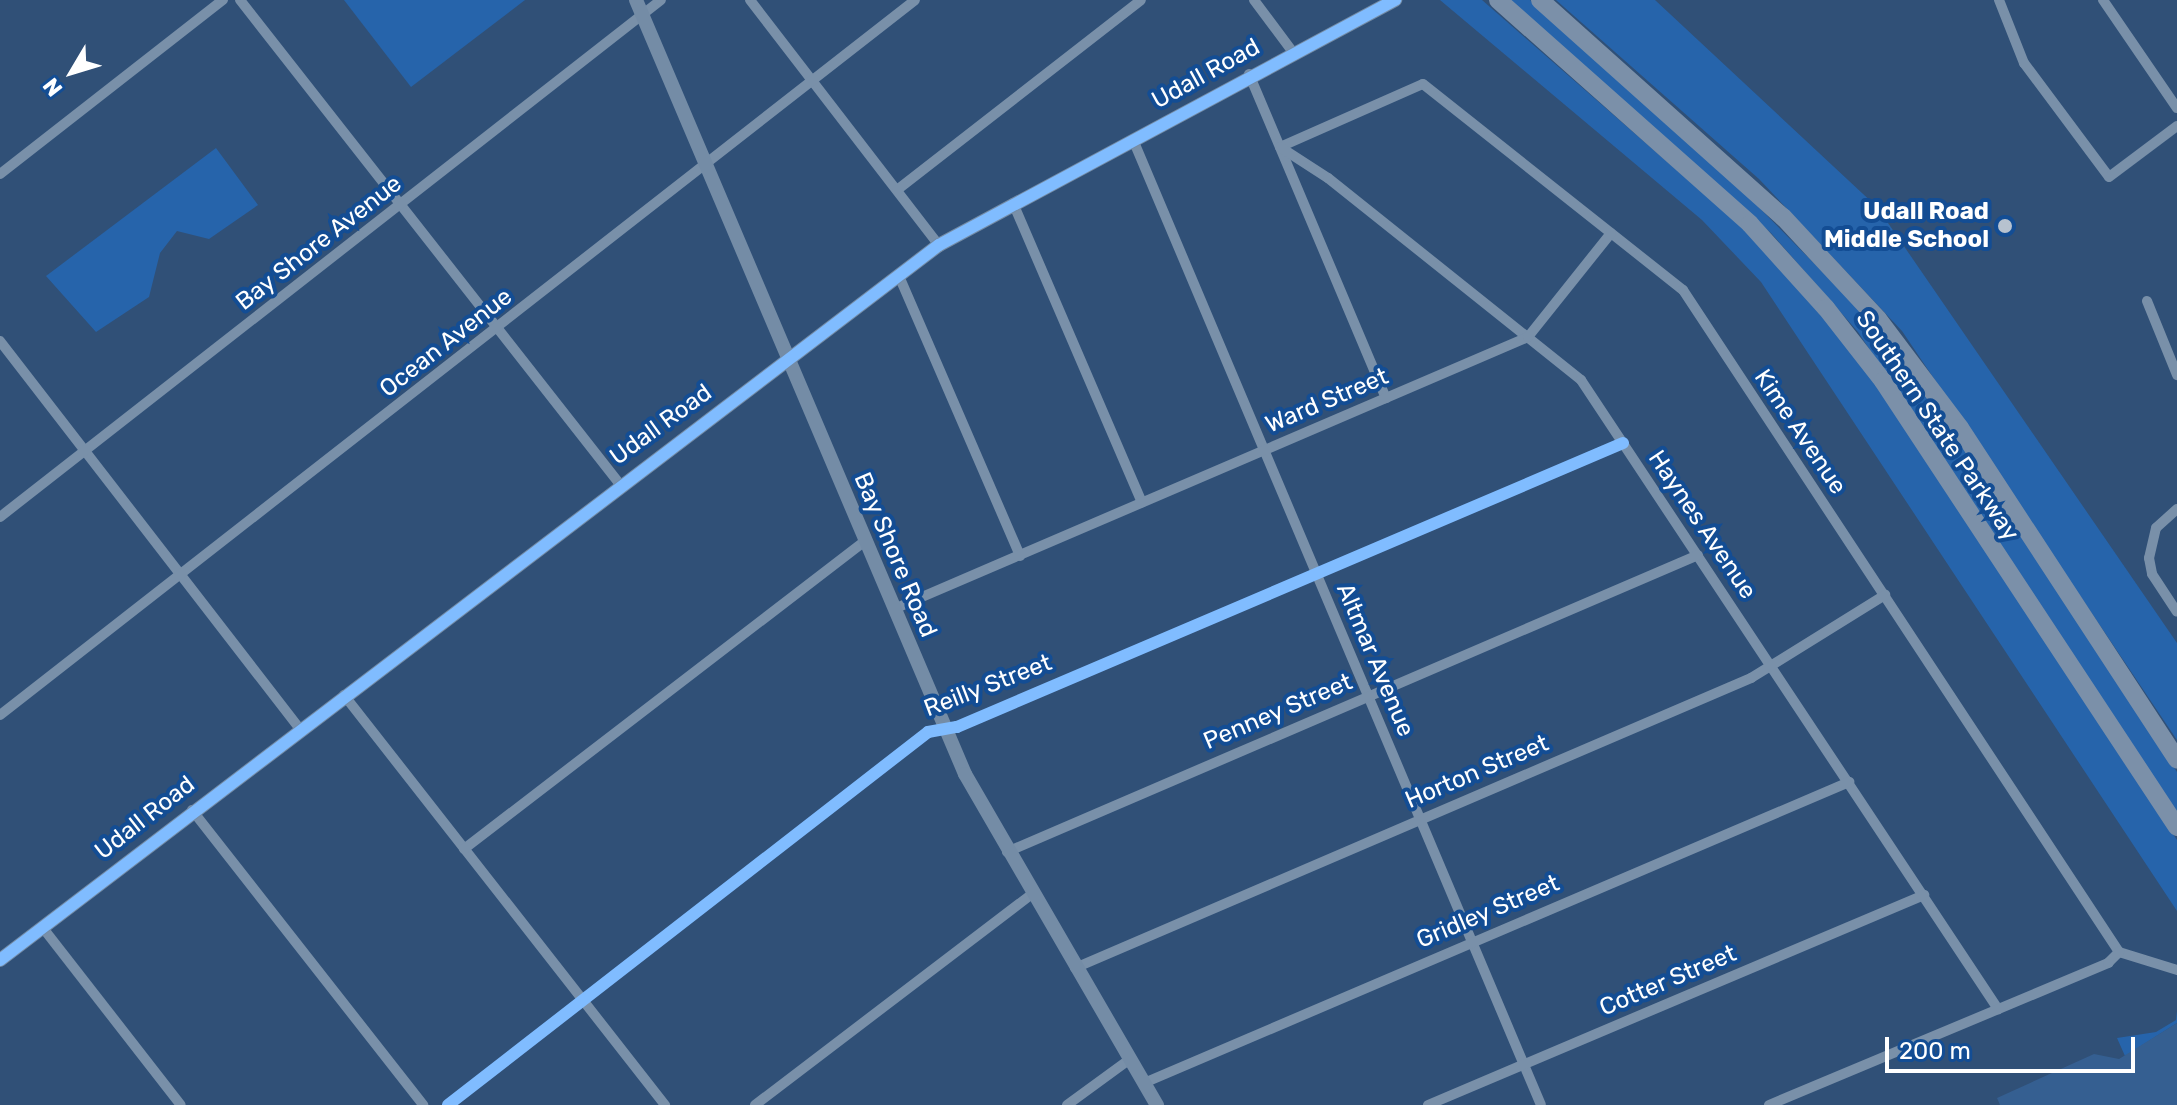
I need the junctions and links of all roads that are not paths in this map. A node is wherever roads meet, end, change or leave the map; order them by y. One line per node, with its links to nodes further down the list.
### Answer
1 (223, 0): 23 (street)
2 (240, 0): 26 (street)
3 (636, 0): 14 (street, Bay Shore Road)
4 (661, 0): 14 (street, Bay Shore Avenue)
5 (750, 0): 17 (street)
6 (915, 0): 17 (street, Ocean Avenue)
7 (1141, 0): 24 (street)
8 (1254, 0): 15 (street)
9 (1395, 0): 15 (street, Udall Road)
10 (1498, 0): 62 (highway, Southern State Parkway)
11 (1540, 0): 58 (highway, Southern State Parkway)
12 (1999, 0): 19 (street)
13 (2103, 0): 18 (street)
14 (642, 15): 22 (street, Bay Shore Road); 26 (street, Bay Shore Avenue)
15 (1292, 51): 16 (street, Udall Road)
16 (1249, 74): 20 (street, Udall Road); 21 (street)
17 (811, 82): 22 (street, Ocean Avenue); 24 (street)
18 (2177, 108)
19 (2177, 126)
20 (1134, 142): 25 (street, Udall Road); 39 (street, Altmar Avenue)
21 (1280, 147): 27 (street, Kime Avenue); 32 (street, Haynes Avenue); 36 (street)
22 (706, 165): 31 (street, Ocean Avenue); 34 (street, Bay Shore Road)
23 (0, 174)
24 (897, 190): 28 (street)
25 (1013, 203): 28 (street, Udall Road); 41 (street)
26 (402, 205): 31 (street); 38 (street, Bay Shore Avenue)
27 (1611, 233): 32 (street, Ward Street); 49 (street, Kime Avenue)
28 (939, 245): 29 (street, Udall Road)
29 (899, 276): 34 (street, Udall Road); 46 (street)
30 (2147, 301): 35 (street)
31 (498, 328): 40 (street); 48 (street, Ocean Avenue)
32 (1528, 337): 36 (street, Ward Street); 37 (street, Haynes Avenue)
33 (0, 341): 38 (street)
34 (787, 358): 40 (street, Udall Road); 44 (street, Bay Shore Road)
35 (2177, 375)
36 (1386, 398): 39 (street, Ward Street)
37 (1623, 443): 45 (street, Haynes Avenue); 47 (street, Reilly Street)
38 (85, 450): 43 (street, Bay Shore Avenue); 48 (street)
39 (1264, 450): 41 (street, Ward Street); 47 (street, Altmar Avenue)
40 (619, 483): 53 (street, Udall Road)
41 (1142, 502): 46 (street, Ward Street)
42 (2177, 509): 51 (street)
43 (0, 517)
44 (865, 541): 50 (street, Bay Shore Road); 63 (street)
45 (1698, 555): 52 (street, Haynes Avenue); 54 (street, Penney Street)
46 (1020, 556): 50 (street, Ward Street)
47 (1316, 573): 54 (street, Altmar Avenue); 56 (street, Reilly Street)
48 (181, 574): 55 (street, Ocean Avenue); 57 (street)
49 (1885, 595): 52 (street, Horton Street); 69 (street, Kime Avenue)
50 (894, 609): 56 (street, Bay Shore Road)
51 (2177, 612)
52 (1773, 668): 59 (street, Haynes Avenue); 61 (street, Horton Street)
53 (344, 695): 57 (street, Udall Road); 63 (street)
54 (1368, 695): 61 (street, Altmar Avenue); 64 (street, Penney Street)
55 (0, 715)
56 (944, 728): 64 (street, Bay Shore Road); 73 (street, Reilly Street)
57 (301, 730): 60 (street, Udall Road)
58 (2177, 759)
59 (1849, 782): 66 (street, Haynes Avenue); 68 (street, Gridley Street)
60 (192, 810): 67 (street, Udall Road); 79 (street)
61 (1421, 818): 68 (street, Altmar Avenue); 71 (street, Horton Street)
62 (2177, 827)
63 (464, 849): 73 (street)
64 (1007, 852): 65 (street, Bay Shore Road)
65 (1032, 894): 71 (street, Bay Shore Road); 82 (street)
66 (1924, 895): 74 (street, Haynes Avenue); 76 (street, Cotter Street)
67 (43, 928): 70 (street, Udall Road); 78 (street)
68 (1473, 940): 76 (street, Altmar Avenue); 77 (street, Gridley Street)
69 (2119, 952): 72 (street); 74 (street)
70 (0, 960)
71 (1075, 968): 75 (street, Bay Shore Road)
72 (2177, 970)
73 (582, 1000): 80 (street, Reilly Street); 81 (street)
74 (1998, 1009): 87 (street)
75 (1130, 1059): 77 (street, Bay Shore Road); 83 (street)
76 (1524, 1063): 85 (street, Cotter Street); 86 (street, Altmar Avenue)
77 (1144, 1083): 84 (street, Bay Shore Road)
78 (181, 1105)
79 (423, 1105)
80 (448, 1105)
81 (665, 1105)
82 (755, 1105)
83 (1067, 1105)
84 (1157, 1105)
85 (1428, 1105)
86 (1541, 1105)
87 (1769, 1105)

